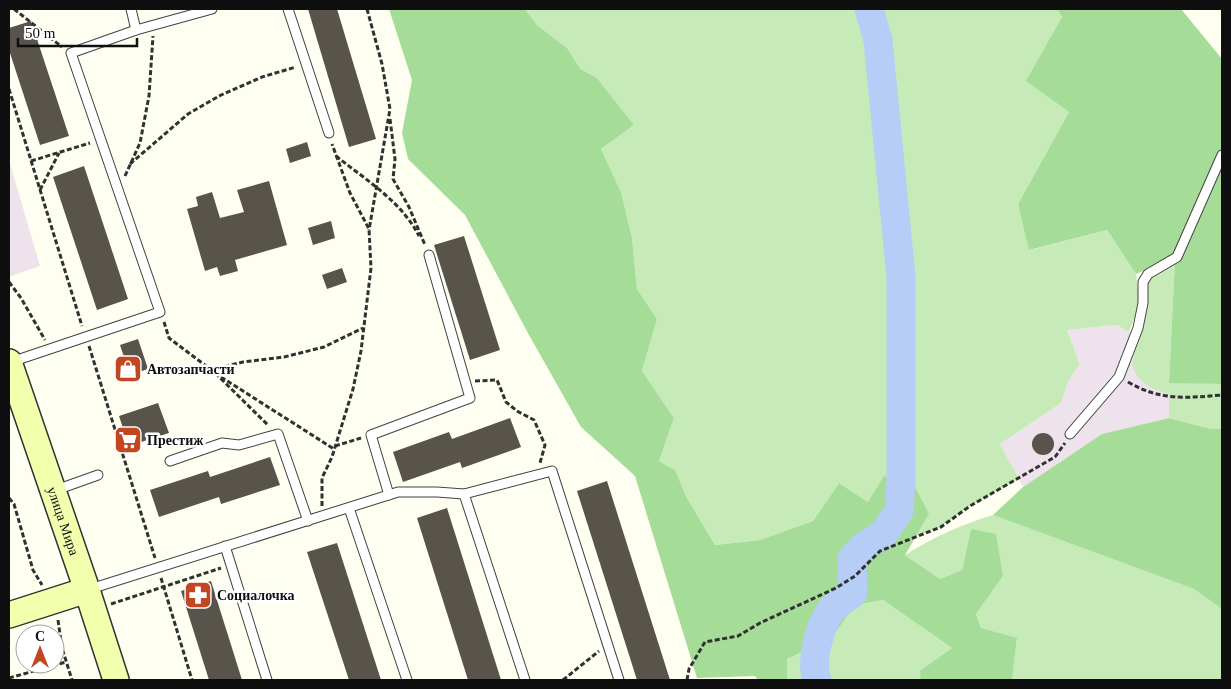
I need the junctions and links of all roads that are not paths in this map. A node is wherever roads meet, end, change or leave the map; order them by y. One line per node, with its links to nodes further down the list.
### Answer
1 (131, 9): 4 (lane)
2 (212, 9): 4 (lane)
3 (288, 9): 5 (lane)
4 (136, 30): 8 (lane)
5 (329, 133)
6 (1222, 155): 9 (lane)
7 (429, 254): 14 (lane)
8 (9, 363): 12 (main road, улица Мира)
9 (1070, 434)
10 (170, 461): 16 (lane)
11 (98, 475): 12 (lane)
12 (53, 491): 18 (main road, улица Мира)
13 (464, 494): 14 (lane); 23 (lane); 24 (lane)
14 (390, 495): 15 (lane)
15 (349, 508): 16 (lane); 22 (lane)
16 (308, 520): 17 (lane)
17 (225, 546): 18 (lane); 21 (lane)
18 (90, 600): 19 (main road); 20 (main road, улица Мира)
19 (9, 615)
20 (116, 680)
21 (268, 680)
22 (407, 680)
23 (525, 680)
24 (618, 680)

